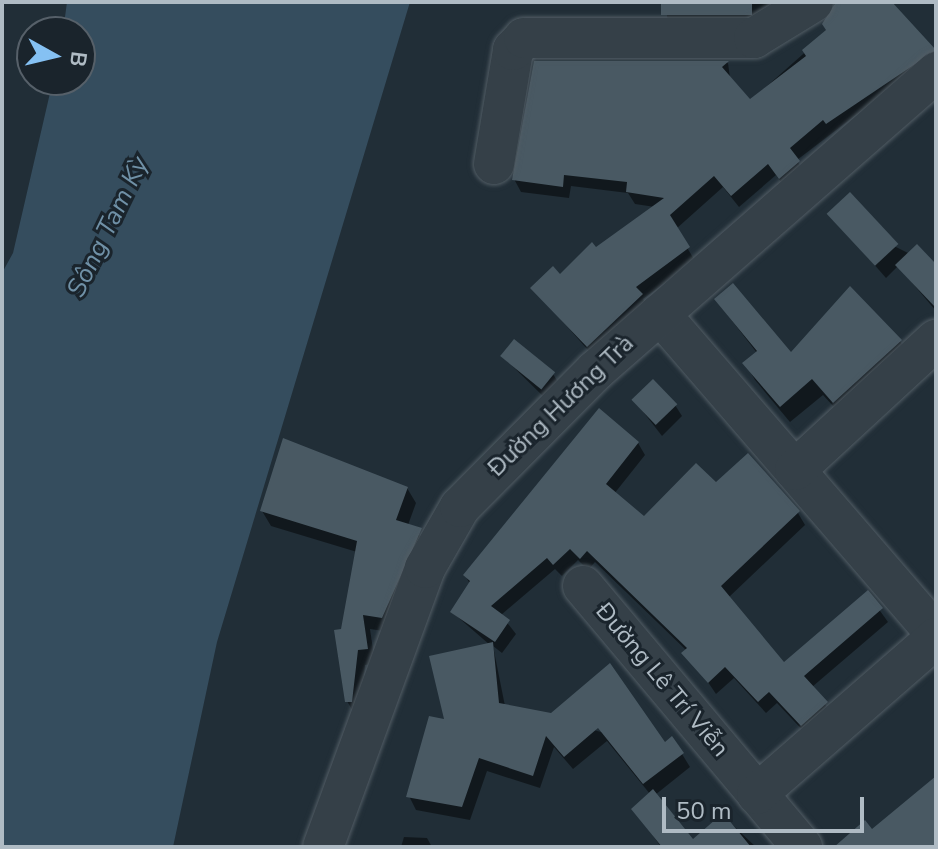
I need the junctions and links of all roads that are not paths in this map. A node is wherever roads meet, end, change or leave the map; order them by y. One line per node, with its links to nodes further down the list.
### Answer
1 (813, 2): 3 (street)
2 (936, 72): 4 (street, Đường Hương Trà)
3 (494, 164)
4 (660, 314): 6 (street); 10 (street, Đường Hương Trà)
5 (936, 340): 6 (street)
6 (795, 470): 8 (street)
7 (583, 586): 9 (street, Đường Lê Trí Viễn)
8 (936, 636): 9 (street)
9 (757, 794): 11 (street, Đường Lê Trí Viễn)
10 (324, 843)
11 (802, 847)

